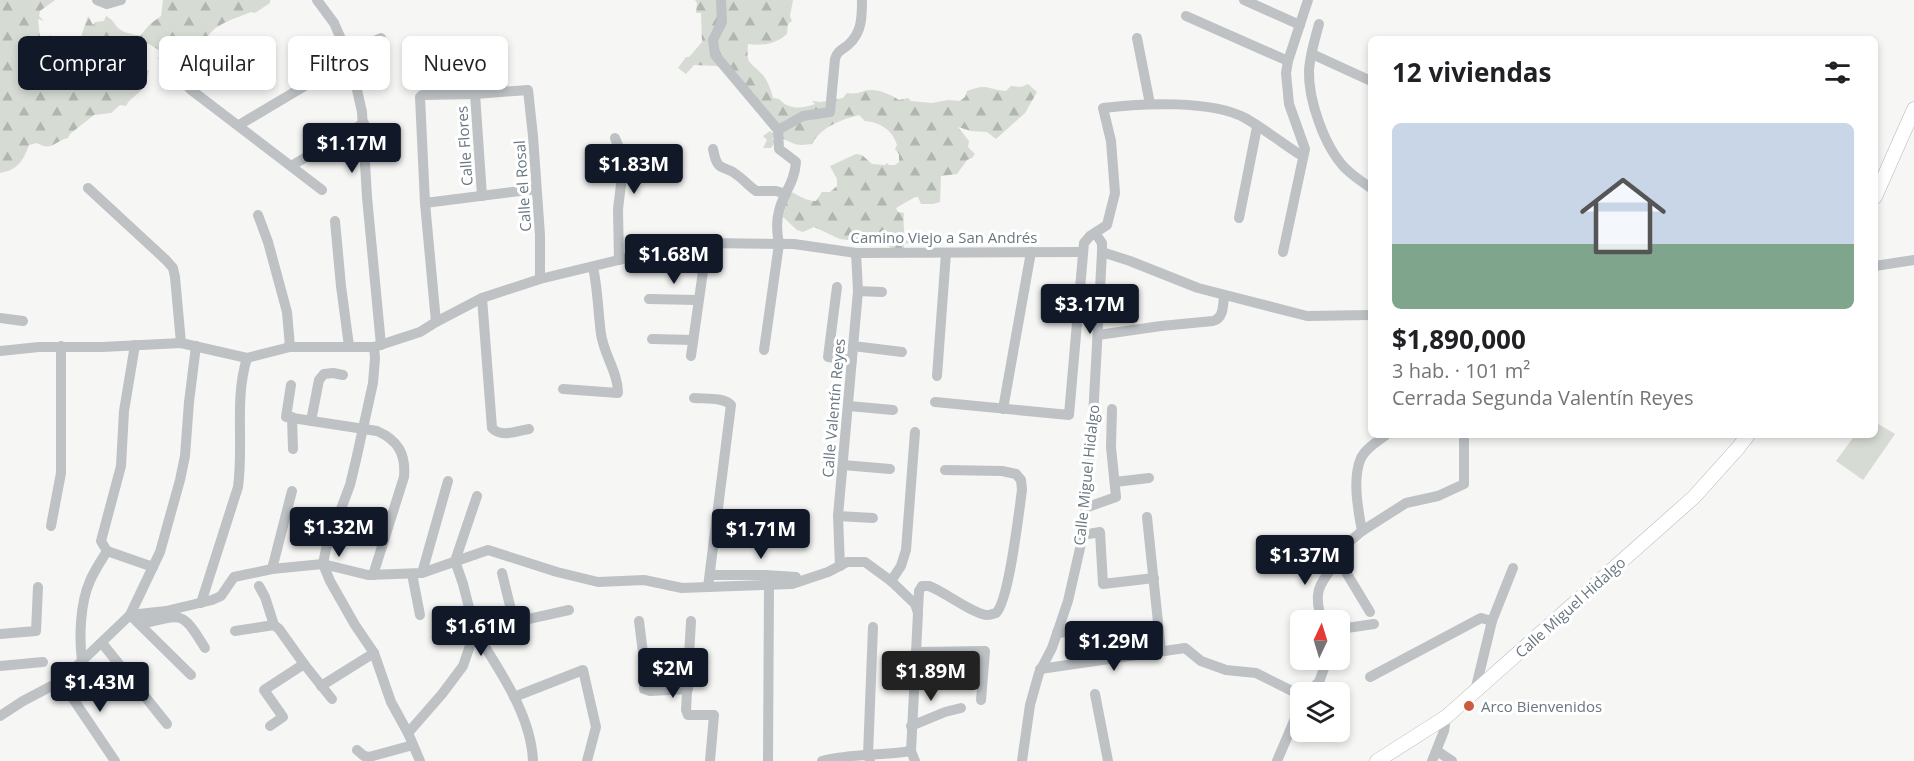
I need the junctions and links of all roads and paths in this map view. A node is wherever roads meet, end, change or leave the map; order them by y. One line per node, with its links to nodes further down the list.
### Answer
1 (97, 0): 2 (street)
2 (121, 0)
3 (317, 0): 11 (street)
4 (722, 0): 25 (street)
5 (862, 0): 25 (street)
6 (1244, 0): 10 (street)
7 (1308, 0): 10 (street)
8 (1186, 16): 14 (street)
9 (1319, 24): 13 (street)
10 (1300, 25): 14 (street)
11 (340, 36)
12 (1137, 38): 20 (street)
13 (1312, 54): 15 (street); 30 (street)
14 (1288, 61): 28 (street)
15 (1368, 80)
16 (191, 90): 23 (street)
17 (293, 90): 23 (street)
18 (356, 90): 22 (street)
19 (475, 94): 32 (street, Calle el Rosal); 36 (street, Calle Flores); 37 (street)
20 (1150, 104): 24 (street); 41 (street)
21 (1914, 109): 33 (main road)
22 (364, 123): 29 (street); 74 (street)
23 (238, 125): 29 (street)
24 (1257, 127): 28 (street); 39 (street)
25 (778, 130): 35 (street)
26 (615, 138): 50 (street)
27 (713, 149): 35 (street)
28 (1303, 154): 47 (street)
29 (291, 166): 34 (street)
30 (1368, 186)
31 (88, 188): 69 (street)
32 (536, 189): 36 (street); 54 (street, Calle el Rosal)
33 (1878, 189)
34 (322, 190)
35 (786, 194): 43 (street)
36 (482, 196): 37 (street)
37 (425, 203): 65 (street)
38 (258, 215): 76 (street)
39 (1239, 218)
40 (335, 221): 73 (street)
41 (1095, 233): 45 (street); 46 (street)
42 (707, 243): 43 (street, Camino Viejo a San Andrés); 50 (street, Camino Viejo a San Andrés); 61 (street)
43 (779, 244): 48 (street, Camino Viejo a San Andrés); 77 (street)
44 (1031, 252): 45 (street, Camino Viejo a San Andrés); 49 (street, Camino Viejo a San Andrés); 90 (street)
45 (1083, 252): 90 (street)
46 (1102, 252): 58 (street); 66 (street, Calle Miguel Hidalgo)
47 (1283, 252)
48 (856, 253): 49 (street, Camino Viejo a San Andrés); 56 (street, Calle Valentín Reyes)
49 (946, 253): 84 (street)
50 (619, 260): 53 (street, Camino Viejo a San Andrés)
51 (1914, 261): 52 (street)
52 (1878, 266)
53 (593, 267): 54 (street, Camino Viejo a San Andrés); 86 (street)
54 (540, 279): 59 (street, Camino Viejo a San Andrés)
55 (837, 287): 82 (street)
56 (858, 291): 57 (street); 75 (street, Calle Valentín Reyes)
57 (882, 292)
58 (1224, 295): 62 (street); 66 (street)
59 (482, 298): 65 (street, Camino Viejo a San Andrés); 96 (street)
60 (649, 299): 61 (street)
61 (698, 300): 68 (street)
62 (1368, 315)
63 (0, 318): 64 (street)
64 (23, 321)
65 (436, 322): 74 (street, Camino Viejo a San Andrés)
66 (1098, 335): 110 (street, Calle Miguel Hidalgo)
67 (652, 339): 68 (street)
68 (693, 340): 80 (street)
69 (181, 343): 70 (street, Camino Viejo a San Andrés); 72 (street, Camino Viejo a San Andrés)
70 (135, 345): 71 (street, Camino Viejo a San Andrés); 117 (street)
71 (61, 346): 78 (street, Camino Viejo a San Andrés); 114 (street)
72 (196, 346): 81 (street, Camino Viejo a San Andrés); 122 (street)
73 (349, 346): 74 (street, Camino Viejo a San Andrés); 76 (street, Camino Viejo a San Andrés)
74 (378, 346): 95 (street)
75 (853, 346): 79 (street); 82 (street, Calle Valentín Reyes)
76 (290, 347): 81 (street, Camino Viejo a San Andrés)
77 (764, 350)
78 (0, 351)
79 (902, 352)
80 (690, 356)
81 (246, 358): 136 (street)
82 (852, 360): 89 (street, Calle Valentín Reyes)
83 (343, 375): 94 (street)
84 (937, 376)
85 (291, 385): 93 (street)
86 (562, 389)
87 (694, 398): 128 (street)
88 (935, 402): 90 (street)
89 (849, 406): 92 (street); 102 (street, Calle Valentín Reyes)
90 (1004, 409)
91 (1112, 409): 107 (street)
92 (893, 410)
93 (292, 417): 94 (street); 101 (street)
94 (311, 421): 95 (street)
95 (362, 429): 120 (street); 127 (street)
96 (529, 429)
97 (915, 432): 131 (street)
98 (1382, 438): 115 (street)
99 (1464, 438): 115 (street)
100 (1746, 438): 173 (main road, Calle Miguel Hidalgo)
101 (292, 449)
102 (843, 465): 103 (street); 111 (street, Calle Valentín Reyes)
103 (890, 469)
104 (945, 470): 140 (street)
105 (1149, 478): 107 (street)
106 (448, 481): 125 (street)
107 (1115, 482): 110 (street)
108 (292, 491): 124 (street)
109 (477, 496): 119 (street)
110 (1085, 508): 116 (street, Calle Miguel Hidalgo)
111 (838, 516): 113 (street); 121 (street, Calle Valentín Reyes)
112 (1147, 517): 130 (street)
113 (873, 518)
114 (51, 526)
115 (1362, 531): 118 (street)
116 (1083, 535): 130 (street); 155 (street, Calle Miguel Hidalgo)
117 (107, 551): 122 (street); 162 (street)
118 (1336, 557): 138 (street); 139 (street)
119 (455, 561): 125 (street); 135 (street); 154 (street)
120 (323, 564): 124 (street); 127 (street); 161 (street)
121 (840, 566): 129 (street); 131 (street)
122 (153, 567): 141 (street)
123 (1513, 568): 145 (street)
124 (272, 570): 136 (street)
125 (417, 573): 127 (street); 142 (street)
126 (502, 573): 146 (street)
127 (373, 575)
128 (710, 575): 129 (street); 135 (street)
129 (811, 578): 132 (street)
130 (1154, 578): 159 (street)
131 (891, 581): 140 (street)
132 (770, 585): 135 (street); 196 (street)
133 (259, 586): 149 (street)
134 (38, 587): 156 (street)
135 (708, 587)
136 (201, 603): 141 (street)
137 (569, 610): 146 (street)
138 (1320, 610)
139 (1370, 612)
140 (918, 613): 160 (street)
141 (130, 615): 147 (street); 157 (street)
142 (420, 615)
143 (639, 621): 171 (street)
144 (691, 621): 171 (street)
145 (1492, 621): 168 (street); 173 (street)
146 (514, 622): 154 (street)
147 (140, 624): 158 (street); 167 (street)
148 (1374, 624): 152 (street)
149 (274, 625): 153 (street); 164 (street)
150 (873, 627): 190 (street)
151 (1107, 628): 155 (street)
152 (1350, 628)
153 (235, 631)
154 (475, 631): 175 (street); 185 (street)
155 (1057, 633): 166 (street, Calle Miguel Hidalgo)
156 (0, 634)
157 (102, 643): 162 (street); 181 (street)
158 (205, 648)
159 (1161, 651): 166 (street); 172 (street)
160 (916, 652): 177 (street); 183 (street)
161 (374, 653): 170 (street); 185 (street)
162 (82, 661): 169 (street)
163 (43, 662): 165 (street)
164 (304, 664): 170 (street); 182 (street)
165 (0, 666)
166 (1040, 669): 198 (street, Calle Miguel Hidalgo)
167 (191, 675)
168 (1370, 677)
169 (61, 681): 179 (street); 191 (street)
170 (321, 686): 176 (street)
171 (688, 689): 195 (street)
172 (1290, 690)
173 (1475, 691): 180 (main road, Calle Miguel Hidalgo)
174 (1095, 694): 199 (street)
175 (514, 697): 193 (street); 194 (street)
176 (332, 699)
177 (981, 700)
178 (961, 708): 183 (street)
179 (0, 716)
180 (1446, 717): 189 (street); 201 (main road, Calle Miguel Hidalgo)
181 (166, 724)
182 (270, 726)
183 (911, 726): 188 (street)
184 (1290, 730): 200 (street)
185 (408, 733): 186 (street)
186 (413, 745): 187 (street); 192 (street)
187 (357, 750)
188 (913, 756): 190 (street)
189 (1434, 756): 202 (street)
190 (869, 758): 197 (street)
191 (115, 761)
192 (420, 761)
193 (533, 761)
194 (586, 761)
195 (710, 761)
196 (768, 761)
197 (822, 761)
198 (1022, 761)
199 (1108, 761)
200 (1277, 761)
201 (1377, 761)
202 (1452, 761)

